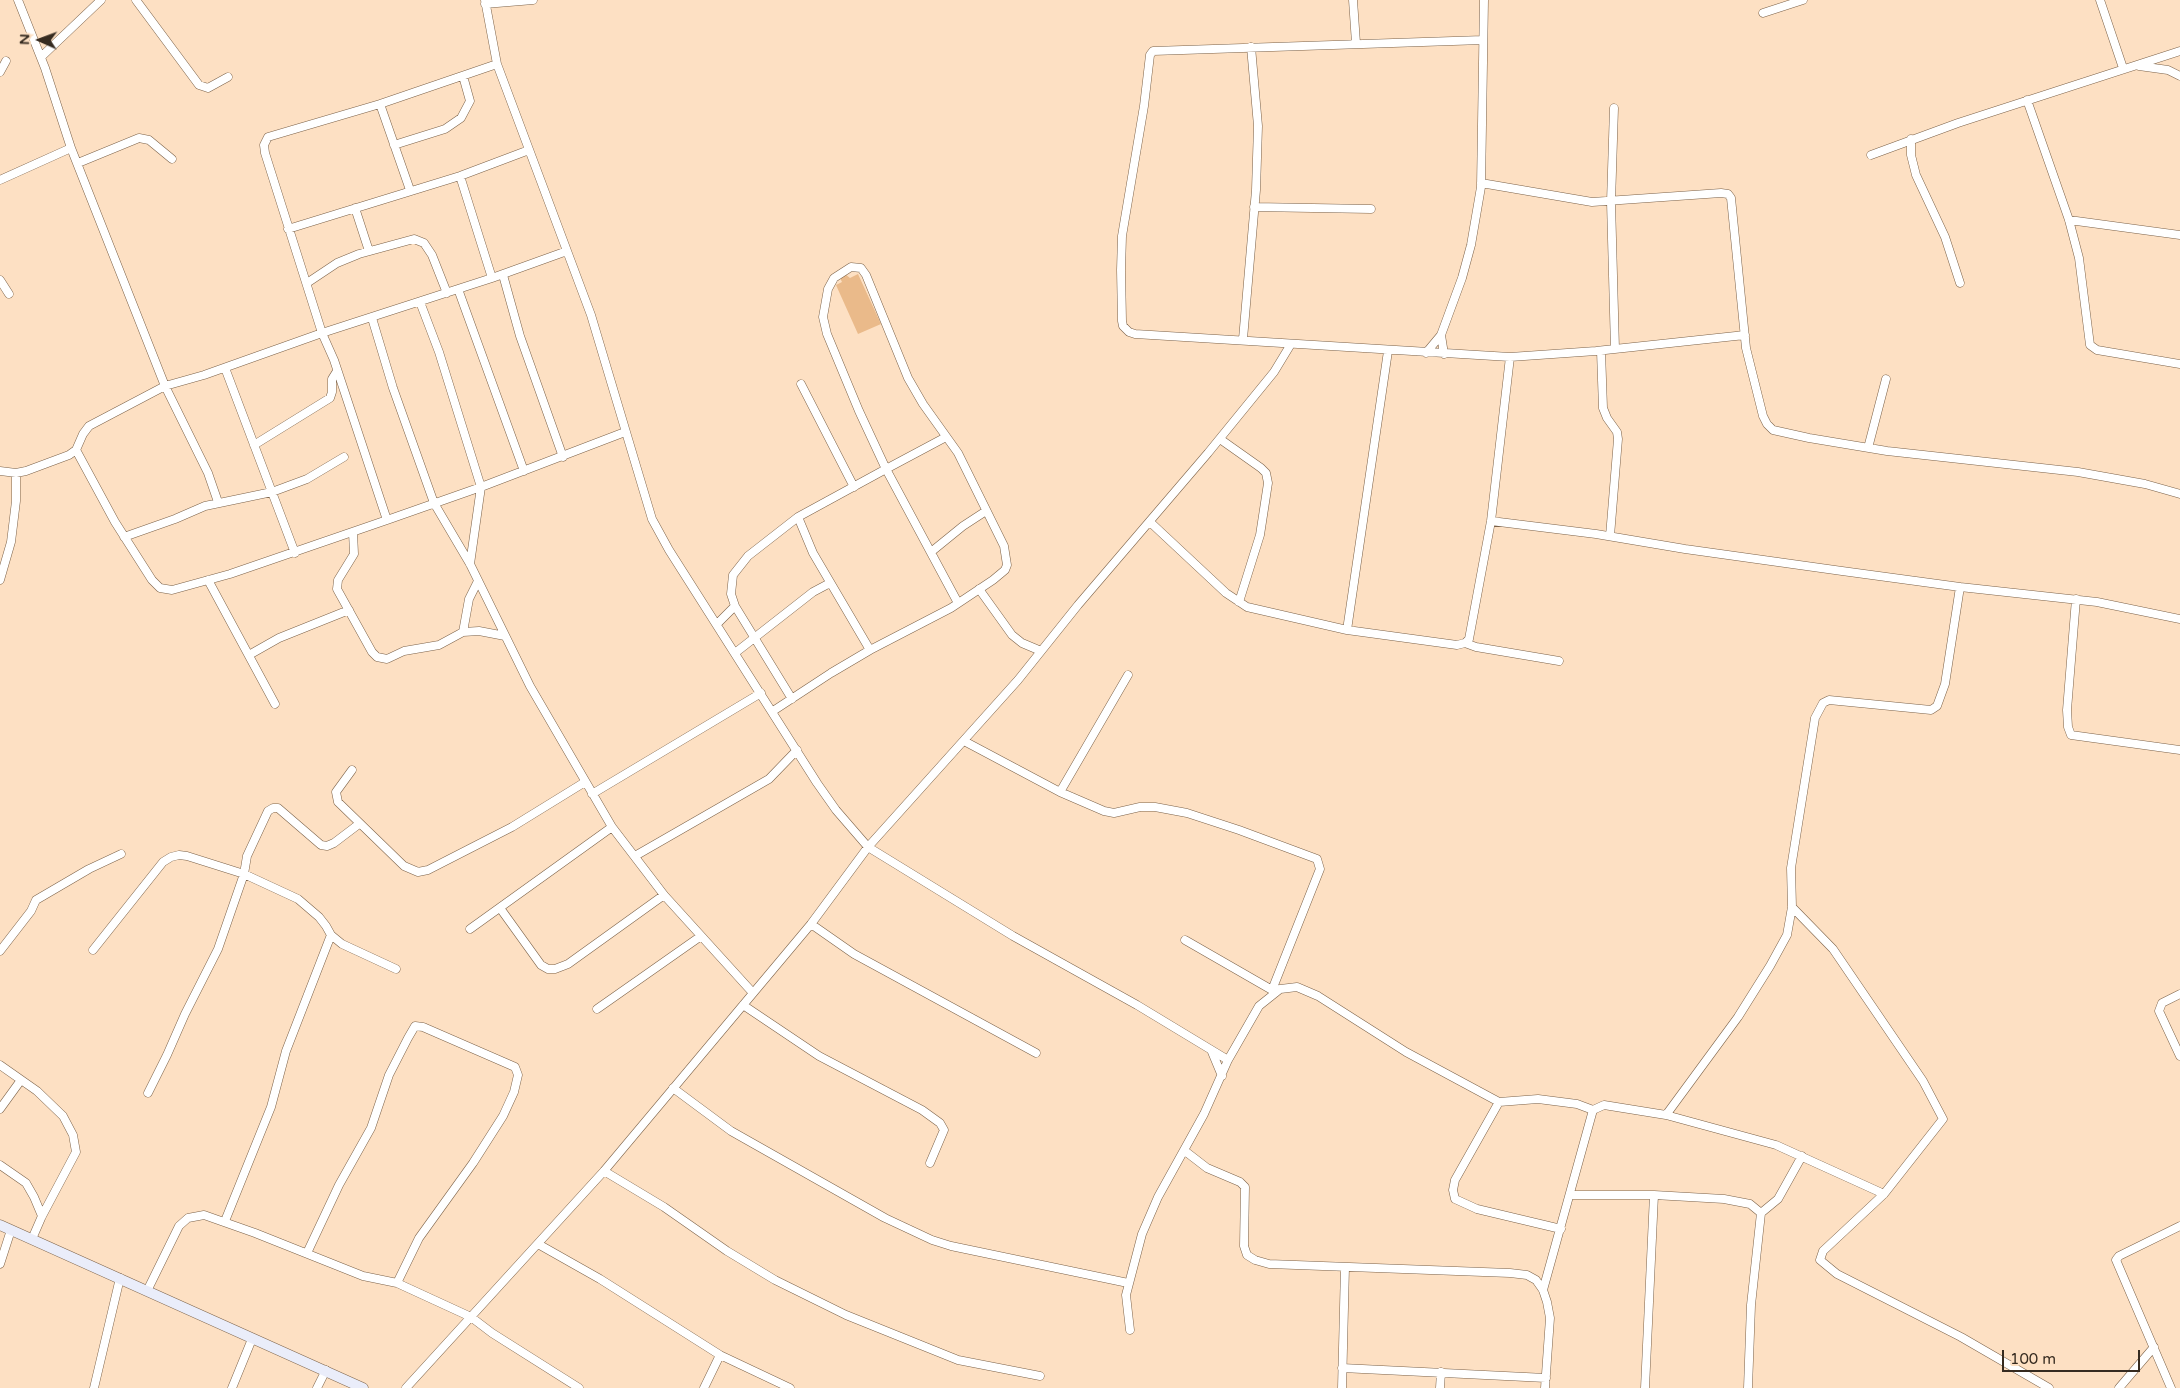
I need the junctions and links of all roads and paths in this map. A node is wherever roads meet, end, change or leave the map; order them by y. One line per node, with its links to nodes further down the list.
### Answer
1 (18, 0): 15 (street)
2 (101, 0): 15 (street)
3 (136, 0): 23 (street)
4 (533, 0): 9 (street)
5 (1353, 0): 12 (street)
6 (1484, 0): 11 (street)
7 (1803, 0): 10 (street)
8 (2100, 0): 19 (street)
9 (485, 2): 17 (street)
10 (1763, 13)
11 (1483, 40): 12 (street); 36 (street)
12 (1356, 44): 13 (street)
13 (1251, 47): 39 (street); 60 (street)
14 (2180, 51): 18 (street)
15 (41, 57): 29 (street)
16 (6, 61): 20 (street)
17 (497, 64): 21 (street); 30 (street)
18 (2134, 66): 19 (street); 22 (street)
19 (2124, 68): 24 (street)
20 (0, 72)
21 (463, 76): 25 (street); 28 (street)
22 (2180, 76)
23 (228, 77)
24 (2027, 100): 27 (street); 42 (street)
25 (380, 104): 28 (street); 43 (street)
26 (1614, 108): 38 (street)
27 (1911, 139): 31 (street); 50 (street)
28 (394, 146): 37 (street)
29 (72, 148): 33 (street); 35 (street)
30 (529, 150): 34 (street); 46 (street)
31 (1871, 155)
32 (172, 159): 33 (street)
33 (78, 163): 73 (street)
34 (460, 176): 37 (street); 48 (street)
35 (0, 180)
36 (1481, 183): 38 (street); 58 (street)
37 (410, 190): 40 (street)
38 (1611, 202): 59 (street); 62 (street)
39 (1254, 207): 41 (street); 60 (street)
40 (355, 208): 43 (street); 45 (street)
41 (1371, 209)
42 (2069, 220): 44 (street); 68 (street)
43 (288, 229): 51 (street)
44 (2180, 233)
45 (369, 251): 51 (street); 53 (street)
46 (567, 251): 47 (street); 74 (street)
47 (502, 274): 48 (street); 81 (street)
48 (492, 278): 52 (street)
49 (0, 280): 54 (street)
50 (1960, 283)
51 (307, 284): 57 (street)
52 (458, 289): 53 (street); 84 (street)
53 (447, 293): 55 (street)
54 (9, 294)
55 (420, 302): 56 (street); 86 (street)
56 (372, 318): 57 (street); 91 (street)
57 (322, 333): 69 (street); 70 (street)
58 (1441, 335): 65 (street); 66 (street)
59 (1745, 336): 62 (street); 78 (street)
60 (1243, 340): 61 (street)
61 (1291, 344): 63 (street); 76 (street)
62 (1615, 349): 64 (street)
63 (1388, 351): 65 (street); 116 (street)
64 (1601, 351): 67 (street); 98 (street)
65 (1426, 353): 66 (street)
66 (1444, 354): 67 (street)
67 (1510, 357): 95 (street)
68 (2180, 364)
69 (225, 368): 73 (street); 77 (street)
70 (337, 371): 77 (street); 94 (street)
71 (1886, 379): 78 (street)
72 (802, 384): 87 (street)
73 (165, 386): 79 (street); 90 (street)
74 (625, 432): 81 (street); 115 (street)
75 (946, 437): 82 (street); 82 (street); 92 (street)
76 (1220, 439): 96 (street); 110 (street)
77 (254, 445): 88 (street)
78 (1868, 448): 89 (street)
79 (76, 450): 85 (street); 99 (street)
80 (344, 457): 88 (street)
81 (563, 457): 84 (street)
82 (886, 469): 87 (street); 100 (street)
83 (0, 471): 85 (street)
84 (524, 471): 86 (street)
85 (16, 473): 103 (street)
86 (481, 488): 91 (street); 102 (street)
87 (854, 488): 93 (street)
88 (272, 492): 90 (street); 101 (street)
89 (2180, 494)
90 (218, 502): 99 (street)
91 (434, 503): 94 (street); 102 (street)
92 (986, 512): 100 (street); 108 (street)
93 (798, 517): 106 (street); 112 (street)
94 (387, 520): 97 (street)
95 (1491, 521): 98 (street); 120 (street)
96 (1150, 522): 110 (street); 122 (street)
97 (353, 532): 101 (street); 113 (street)
98 (1610, 536): 107 (street)
99 (124, 537): 104 (street)
100 (931, 552): 111 (street)
101 (295, 553): 104 (street)
102 (470, 564): 105 (street)
103 (0, 580)
104 (208, 580): 124 (street)
105 (478, 581): 117 (street); 118 (street)
106 (830, 583): 119 (street); 121 (street)
107 (1960, 587): 109 (street); 146 (street)
108 (980, 588): 111 (street); 122 (street)
109 (2076, 599): 114 (street); 133 (street)
110 (1239, 602): 116 (street)
111 (958, 603): 121 (street)
112 (735, 606): 115 (street); 119 (street)
113 (349, 610): 117 (street); 124 (street)
114 (2180, 619)
115 (716, 624): 123 (street)
116 (1346, 630): 120 (street)
117 (463, 632): 118 (street)
118 (505, 636): 135 (street)
119 (754, 639): 123 (street); 128 (street)
120 (1465, 643): 125 (street)
121 (870, 650): 128 (street)
122 (1041, 651): 131 (street)
123 (735, 653): 127 (street)
124 (249, 656): 129 (street)
125 (1559, 661)
126 (1128, 675): 136 (street)
127 (761, 693): 130 (street); 137 (street)
128 (792, 699): 130 (street)
129 (275, 704)
130 (773, 712): 132 (street)
131 (964, 741): 136 (street); 140 (street)
132 (797, 750): 140 (street); 142 (street)
133 (2180, 750)
134 (352, 770): 138 (street)
135 (585, 782): 137 (street); 138 (street)
136 (1060, 792): 155 (street)
137 (592, 794): 139 (street)
138 (359, 824): 143 (street)
139 (612, 827): 142 (street); 145 (street)
140 (868, 848): 147 (street); 160 (street)
141 (121, 854): 153 (street)
142 (635, 856): 144 (street)
143 (244, 874): 149 (street); 152 (street); 168 (street)
144 (664, 894): 145 (street); 150 (street)
145 (500, 908): 148 (street)
146 (1792, 908): 172 (street); 178 (street)
147 (811, 924): 156 (street); 161 (street)
148 (470, 929)
149 (330, 935): 154 (street); 183 (street)
150 (701, 936): 156 (street); 159 (street)
151 (1185, 940): 155 (street)
152 (94, 950)
153 (0, 951)
154 (396, 969)
155 (1276, 990): 163 (street); 169 (street)
156 (753, 992): 158 (street)
157 (2180, 994): 162 (street)
158 (743, 1005): 167 (street); 175 (street)
159 (597, 1009)
160 (1212, 1052): 163 (street); 165 (street)
161 (1036, 1053)
162 (2180, 1056)
163 (1228, 1060): 165 (street)
164 (0, 1065): 166 (street)
165 (1222, 1076): 173 (street)
166 (21, 1080): 170 (street); 182 (street)
167 (673, 1088): 177 (street); 195 (street)
168 (148, 1093)
169 (1499, 1102): 171 (street); 186 (street)
170 (0, 1108)
171 (1593, 1110): 172 (street); 179 (street)
172 (1666, 1115): 174 (street)
173 (1185, 1151): 192 (street); 195 (street)
174 (1802, 1156): 178 (street); 181 (street)
175 (930, 1163)
176 (0, 1165): 182 (street)
177 (604, 1171): 189 (street); 206 (street)
178 (1884, 1194): 221 (street)
179 (1570, 1195): 180 (street); 186 (street)
180 (1654, 1195): 181 (street); 219 (street)
181 (1761, 1213): 220 (street)
182 (42, 1216): 188 (street)
183 (225, 1221): 190 (street); 197 (street)
184 (0, 1225): 187 (street)
185 (2180, 1226): 201 (street)
186 (1561, 1229): 196 (street)
187 (11, 1230): 188 (street); 191 (street)
188 (32, 1239): 193 (street)
189 (538, 1244): 198 (street); 202 (street)
190 (308, 1253): 194 (street); 194 (street)
191 (0, 1264)
192 (1345, 1267): 196 (street); 203 (street)
193 (120, 1278): 197 (street); 208 (street)
194 (397, 1283): 198 (street)
195 (1128, 1283): 199 (street)
196 (1543, 1290): 207 (street)
197 (148, 1291): 200 (street)
198 (471, 1317): 212 (street); 213 (street)
199 (1130, 1330)
200 (252, 1339): 204 (street); 209 (street)
201 (2154, 1347): 222 (street); 223 (street)
202 (720, 1355): 214 (street); 215 (street)
203 (1342, 1368): 205 (street); 216 (street)
204 (326, 1370): 210 (street); 211 (street)
205 (1441, 1372): 207 (street); 217 (street)
206 (1040, 1376)
207 (1546, 1378): 218 (street)
208 (94, 1388)
209 (232, 1388)
210 (317, 1388)
211 (363, 1388)
212 (406, 1388)
213 (579, 1388)
214 (704, 1388)
215 (790, 1388)
216 (1342, 1388)
217 (1440, 1388)
218 (1545, 1388)
219 (1645, 1388)
220 (1748, 1388)
221 (2049, 1388)
222 (2119, 1388)
223 (2171, 1388)

